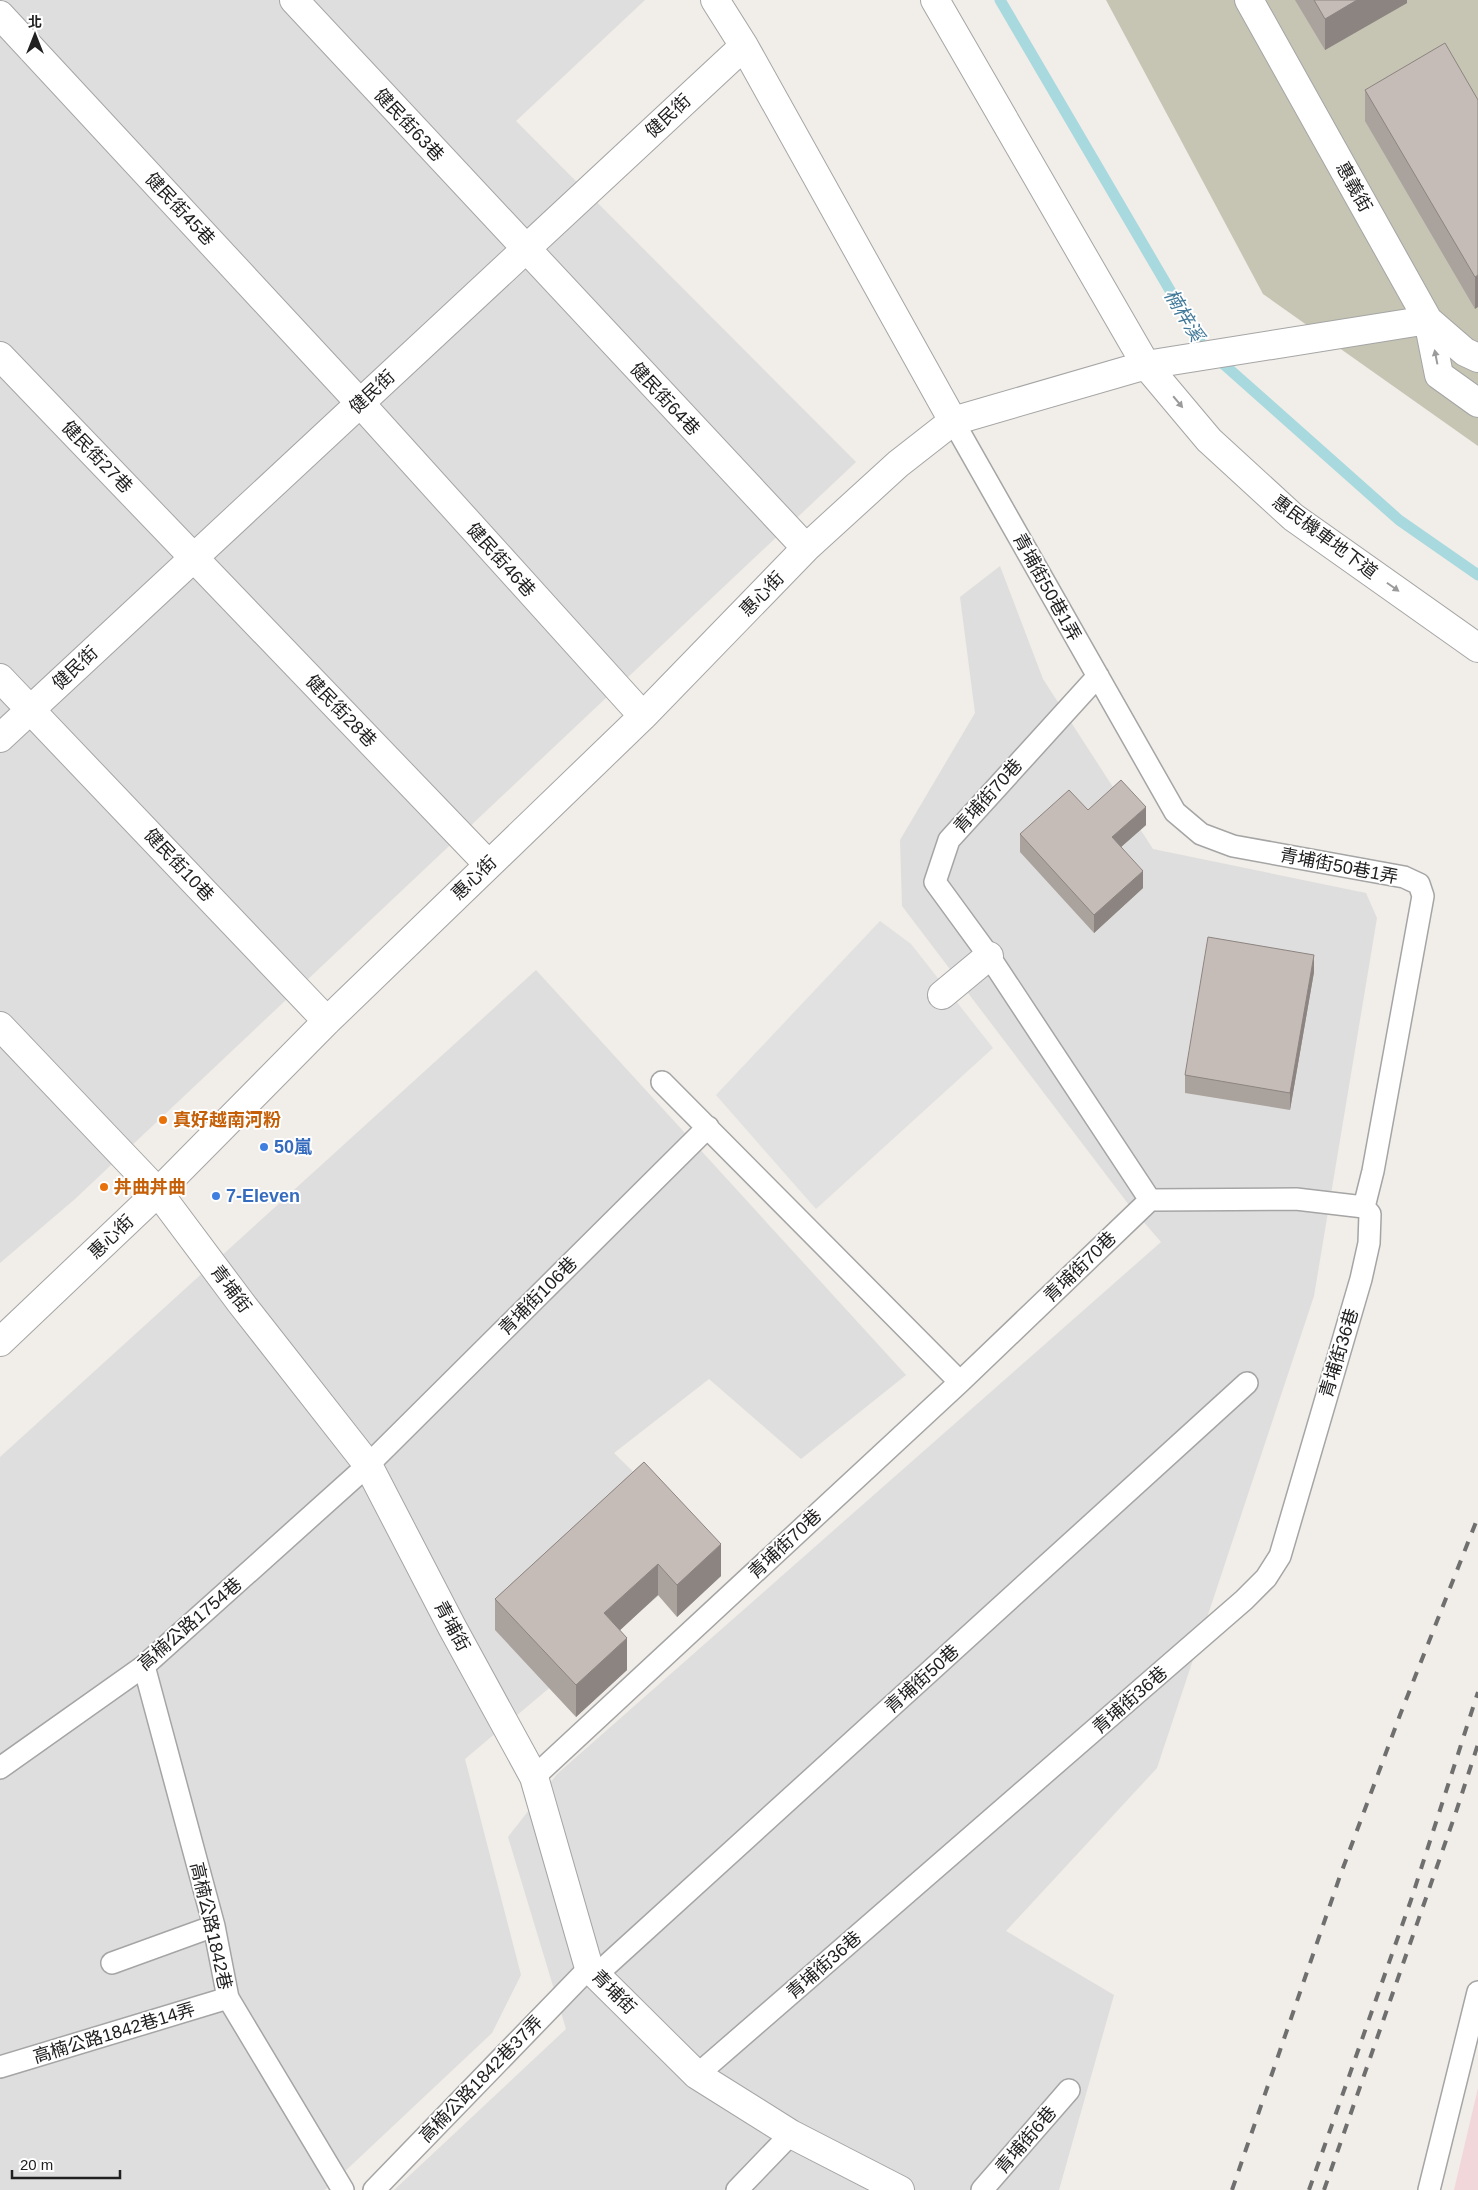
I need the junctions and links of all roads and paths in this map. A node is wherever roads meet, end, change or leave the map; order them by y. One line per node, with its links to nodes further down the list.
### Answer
1 (294, 0): 7 (street, 健民街63巷)
2 (715, 0): 6 (street)
3 (935, 0): 11 (street, 惠民機車地下道)
4 (1249, 0): 8 (street, 惠義街)
5 (0, 15): 12 (street, 健民街45巷)
6 (744, 46): 7 (street, 健民街); 14 (street)
7 (525, 249): 12 (street, 健民街); 15 (street, 健民街64巷)
8 (1428, 320): 10 (street, 惠義街); 11 (street); 13 (street, one-way to 8)
9 (0, 356): 16 (street, 健民街27巷)
10 (1478, 358)
11 (1146, 365): 14 (street); 17 (street, 惠民機車地下道, one-way to 17)
12 (360, 403): 16 (street, 健民街); 21 (street, 健民街46巷)
13 (1478, 403)
14 (953, 421): 15 (street, 惠心街); 18 (lane, 青埔街50巷1弄)
15 (806, 548): 21 (street, 惠心街)
16 (194, 558): 20 (street, 健民街); 23 (street, 健民街28巷)
17 (1478, 648)
18 (1098, 676): 24 (lane, 青埔街70巷); 32 (lane, 青埔街50巷1弄)
19 (0, 678): 20 (street, 健民街10巷)
20 (31, 710): 22 (street, 健民街); 26 (street, 健民街10巷)
21 (643, 716): 23 (street, 惠心街)
22 (0, 738)
23 (488, 864): 26 (street, 惠心街)
24 (989, 956): 25 (street); 31 (lane, 青埔街70巷)
25 (942, 995)
26 (326, 1021): 30 (street, 惠心街)
27 (0, 1026): 30 (street, 青埔街)
28 (662, 1082): 29 (lane)
29 (708, 1127): 34 (lane); 36 (lane, 青埔街106巷)
30 (158, 1192): 33 (street, 惠心街); 36 (street, 青埔街)
31 (1150, 1200): 32 (lane); 34 (lane, 青埔街70巷)
32 (1364, 1207): 46 (lane, 青埔街36巷)
33 (0, 1342)
34 (960, 1382): 39 (lane, 青埔街70巷)
35 (1247, 1382): 42 (lane, 青埔街50巷)
36 (368, 1465): 37 (lane, 高楠公路1754巷); 39 (street, 青埔街)
37 (144, 1666): 38 (lane, 高楠公路1754巷); 40 (lane, 高楠公路1842巷)
38 (0, 1768)
39 (534, 1777): 42 (street, 青埔街)
40 (214, 1926): 41 (lane); 44 (lane, 高楠公路1842巷)
41 (112, 1963)
42 (592, 1972): 46 (street, 青埔街); 50 (lane, 高楠公路1842巷37弄)
43 (1478, 1992): 54 (lane)
44 (228, 1998): 45 (lane, 高楠公路1842巷14弄); 49 (lane, 高楠公路1842巷)
45 (0, 2068)
46 (697, 2075): 48 (street, 青埔街)
47 (1069, 2090): 53 (lane, 青埔街6巷)
48 (791, 2134): 51 (lane); 52 (street, 青埔街)
49 (343, 2190)
50 (374, 2190)
51 (738, 2190)
52 (900, 2190)
53 (982, 2190)
54 (1429, 2190)

